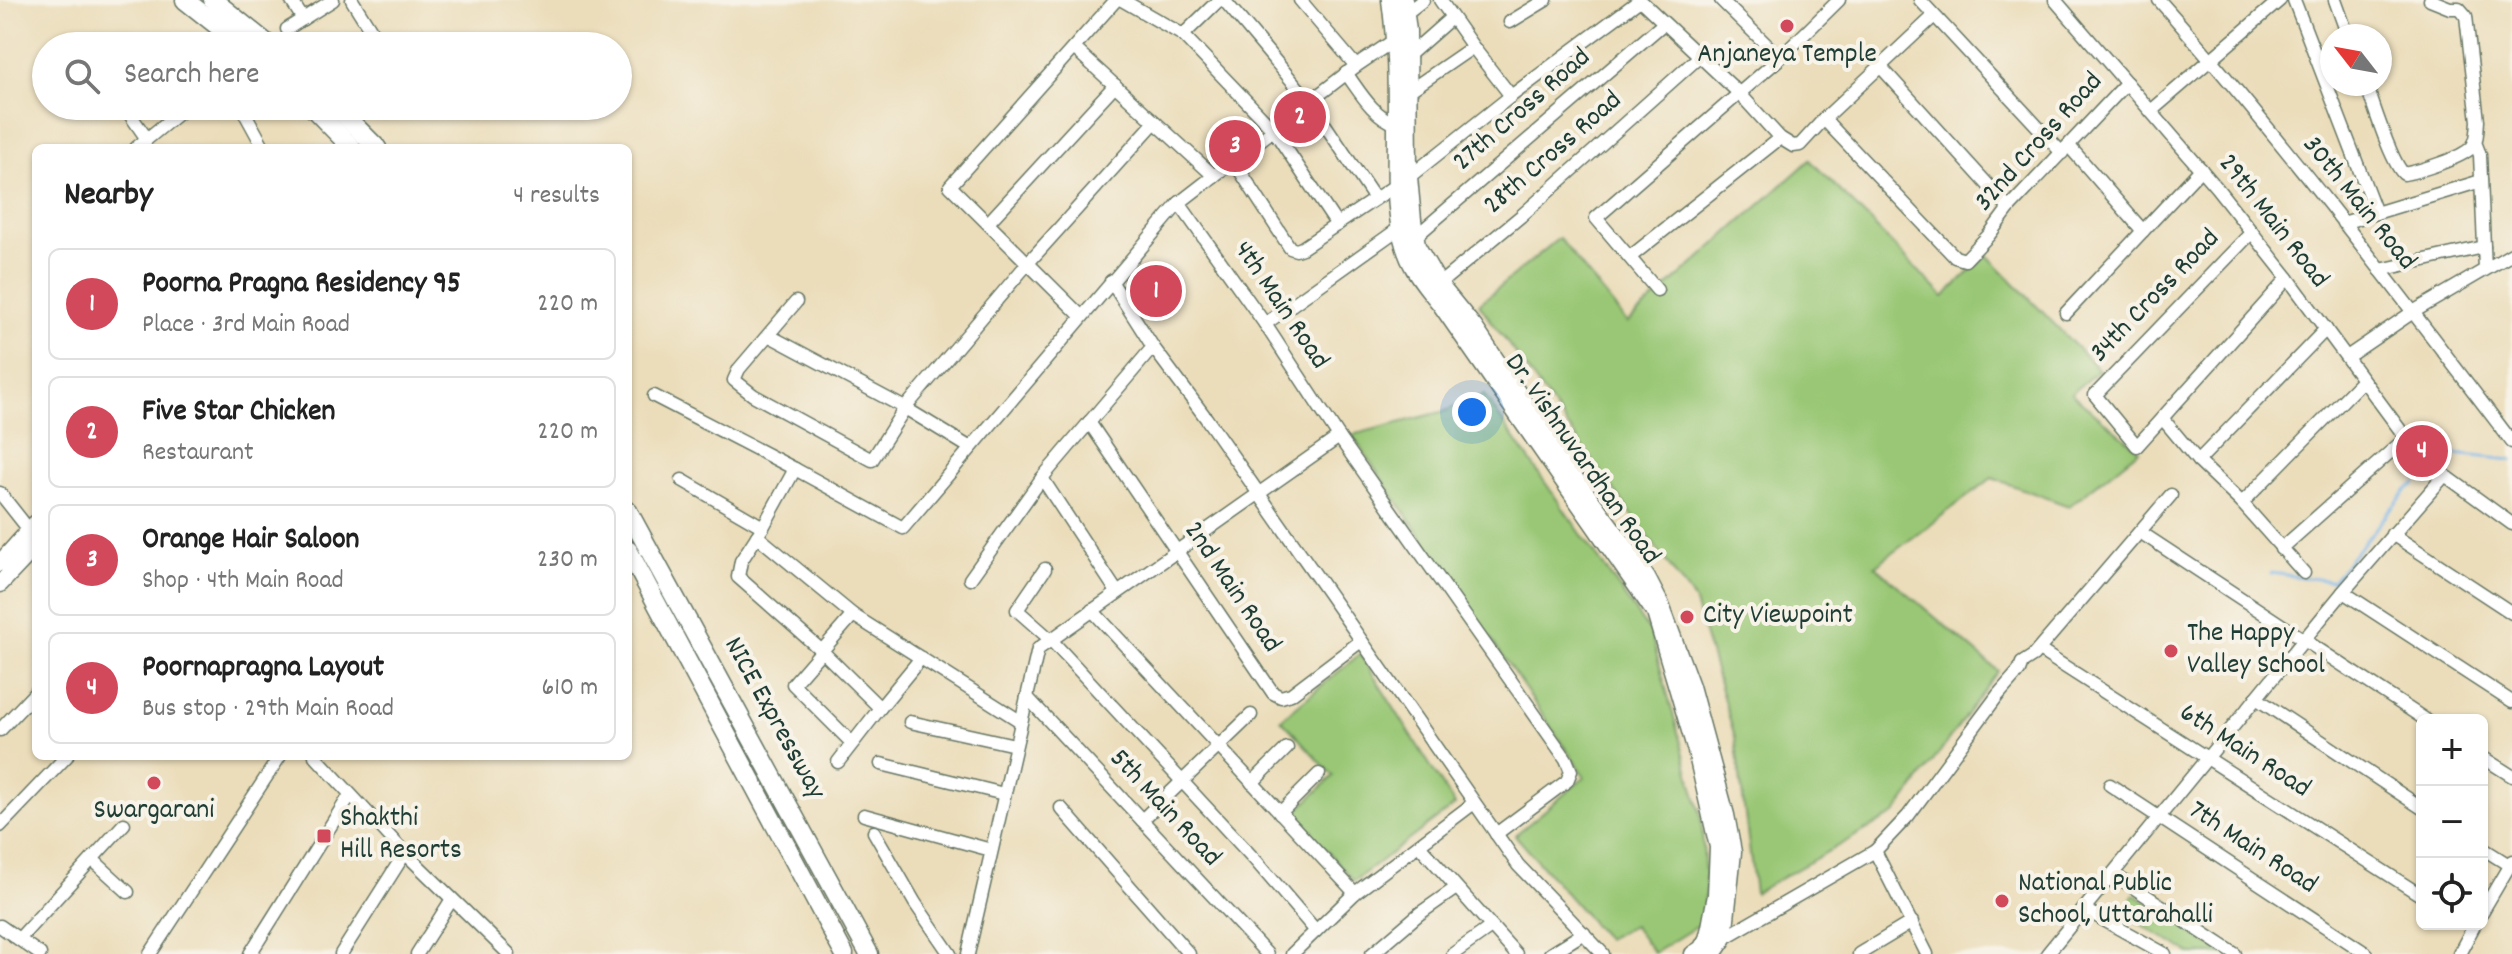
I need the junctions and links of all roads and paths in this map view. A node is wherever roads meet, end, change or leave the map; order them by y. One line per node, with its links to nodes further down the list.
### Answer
1 (185, 0): 30 (highway)
2 (213, 0): 31 (highway)
3 (291, 0): 25 (street)
4 (333, 0): 25 (street)
5 (352, 0): 32 (street)
6 (1119, 0): 34 (street); 36 (street)
7 (1221, 0): 34 (street); 49 (street)
8 (1300, 0): 42 (street)
9 (1423, 0): 22 (street)
10 (1440, 0): 24 (street)
11 (1546, 0): 26 (street)
12 (1640, 0): 27 (street); 47 (street)
13 (1721, 0): 39 (street)
14 (1839, 0): 39 (street)
15 (1920, 0): 23 (street)
16 (2055, 0): 43 (street, 29th Main Road)
17 (2280, 0): 40 (street)
18 (2294, 0): 75 (street)
19 (2335, 0): 28 (street)
20 (2430, 0): 61 (street)
21 (2164, 2): 40 (street, 30th Main Road)
22 (1393, 3): 33 (main road, Dr. Vishnuvardhan Road)
23 (1934, 16): 41 (street); 66 (street)
24 (1451, 18): 35 (street); 37 (street)
25 (303, 19): 29 (street)
26 (1510, 22)
27 (1663, 24): 38 (street); 80 (street, 27th Cross Road)
28 (2344, 24)
29 (287, 29)
30 (225, 32)
31 (253, 32)
32 (372, 32)
33 (1398, 32): 37 (main road, Dr. Vishnuvardhan Road); 42 (street); 58 (main road, Dr. Vishnuvardhan Road)
34 (1183, 35): 59 (street)
35 (1473, 47): 45 (street); 47 (street)
36 (1074, 48): 44 (street); 76 (street)
37 (1409, 55): 45 (main road, Dr. Vishnuvardhan Road)
38 (1699, 57): 46 (street); 89 (street, 28th Cross Road)
39 (1780, 58): 46 (street)
40 (2212, 60): 50 (street); 77 (street, 30th Main Road)
41 (1880, 66): 51 (street); 74 (street)
42 (1351, 70): 49 (street); 58 (street)
43 (2127, 83): 50 (street, 29th Main Road); 66 (street, 32nd Cross Road)
44 (1115, 85): 57 (street); 76 (street)
45 (1409, 91): 70 (main road, Dr. Vishnuvardhan Road)
46 (1740, 94): 60 (street); 83 (street)
47 (1511, 96): 70 (street)
48 (2371, 96): 61 (street)
49 (1309, 101): 59 (street); 72 (street)
50 (2151, 111): 68 (street, 29th Main Road)
51 (1824, 119): 60 (street); 74 (street, 32nd Cross Road)
52 (132, 120): 62 (street)
53 (170, 120): 62 (street)
54 (249, 120): 63 (street)
55 (325, 120): 64 (highway)
56 (349, 120): 65 (highway)
57 (1155, 122): 69 (street); 85 (street)
58 (1396, 124): 70 (main road, Dr. Vishnuvardhan Road)
59 (1273, 129): 67 (street); 78 (street)
60 (1780, 138): 83 (street)
61 (2475, 142): 71 (street)
62 (142, 144)
63 (262, 144)
64 (348, 144)
65 (373, 144)
66 (2066, 150): 74 (street, 32nd Cross Road); 79 (street)
67 (1233, 160): 69 (street); 78 (street)
68 (2201, 169): 79 (street); 81 (street, 29th Main Road)
69 (1214, 176): 73 (street)
70 (1403, 180): 72 (street); 80 (main road, Dr. Vishnuvardhan Road)
71 (2481, 181): 75 (street); 82 (street)
72 (1375, 199): 78 (street)
73 (1179, 203): 88 (street); 95 (street, 4th Main Road)
74 (2009, 208)
75 (2376, 213): 77 (street)
76 (988, 223): 85 (street)
77 (2343, 223): 86 (street, 30th Main Road)
78 (1337, 225)
79 (2143, 231): 93 (street)
80 (1408, 232): 89 (main road, Dr. Vishnuvardhan Road); 95 (street, 27th Cross Road); 206 (main road, Dr. Vishnuvardhan Road)
81 (2252, 232): 87 (street, 29th Main Road); 103 (street, 34th Cross Road)
82 (2484, 247): 84 (street); 86 (street)
83 (1630, 257): 90 (street)
84 (2497, 262): 92 (street)
85 (1028, 263): 94 (street); 102 (street)
86 (2380, 270): 92 (street, 30th Main Road)
87 (2288, 278): 96 (street, 29th Main Road); 103 (street)
88 (1111, 281): 94 (street); 98 (street)
89 (1439, 284): 206 (main road, Dr. Vishnuvardhan Road)
90 (1657, 290)
91 (796, 302): 97 (street)
92 (2413, 312): 99 (street); 107 (street, 30th Main Road)
93 (2066, 313)
94 (1081, 316): 108 (street)
95 (1265, 324): 105 (street, 4th Main Road)
96 (2326, 329): 99 (street, 29th Main Road); 109 (street)
97 (768, 335): 102 (street); 102 (street)
98 (1153, 347): 104 (street); 115 (street)
99 (2347, 357): 100 (street, 29th Main Road)
100 (2363, 380): 106 (street, 29th Main Road); 117 (street)
101 (654, 396): 110 (street)
102 (905, 408): 108 (street)
103 (2163, 419): 109 (street)
104 (1089, 422): 112 (street); 127 (street, 2nd Main Road)
105 (1339, 437): 115 (street); 183 (street, 4th Main Road)
106 (2406, 438): 111 (street, 29th Main Road); 126 (street)
107 (2512, 442)
108 (969, 447): 110 (street)
109 (2198, 461): 117 (street)
110 (795, 469): 121 (street)
111 (2443, 474): 119 (street, 29th Main Road); 123 (street)
112 (1042, 478): 132 (street); 134 (street)
113 (682, 480): 121 (street)
114 (0, 493): 120 (street)
115 (1257, 493): 127 (street); 141 (street)
116 (2171, 495): 122 (street)
117 (2242, 503): 126 (street)
118 (632, 518): 216 (highway, NICE Expressway)
119 (2512, 524)
120 (32, 531)
121 (760, 532): 138 (street); 142 (street)
122 (2140, 532): 140 (street); 143 (street)
123 (2392, 534): 135 (street); 137 (street)
124 (32, 535): 129 (main road)
125 (32, 536): 133 (main road)
126 (2281, 549): 131 (street)
127 (1176, 550): 134 (street); 141 (street, 2nd Main Road)
128 (632, 557): 215 (highway, NICE Expressway)
129 (0, 563)
130 (1045, 569): 139 (street)
131 (2304, 573)
132 (970, 579)
133 (0, 584)
134 (1117, 592): 136 (street)
135 (2343, 592): 140 (street); 148 (street)
136 (1092, 610): 139 (street); 157 (street)
137 (2512, 613)
138 (853, 615): 142 (street); 144 (street)
139 (1051, 640): 146 (street); 168 (street)
140 (2304, 640): 147 (street); 150 (street)
141 (1361, 641): 173 (street)
142 (822, 651): 149 (street); 155 (street)
143 (2036, 653): 159 (street, 6th Main Road); 186 (street)
144 (921, 658): 149 (street); 152 (street)
145 (32, 696): 154 (street)
146 (1027, 697): 152 (street); 179 (street, 5th Main Road)
147 (2256, 698): 159 (street); 174 (street)
148 (2512, 702)
149 (880, 708): 155 (street)
150 (2417, 714)
151 (1251, 715): 157 (street)
152 (1020, 721): 156 (street)
153 (910, 722): 156 (street)
154 (0, 730)
155 (852, 743): 164 (street)
156 (1015, 745): 171 (street)
157 (1218, 745): 168 (street); 169 (street)
158 (1287, 748): 169 (street)
159 (2207, 757): 178 (street); 194 (street, 6th Main Road)
160 (63, 760): 181 (street)
161 (277, 760): 210 (street)
162 (319, 760): 172 (street)
163 (2488, 761): 167 (street)
164 (838, 762)
165 (881, 764): 171 (street)
166 (1319, 774): 176 (street)
167 (2512, 776)
168 (1181, 781): 179 (street); 203 (street)
169 (1252, 783): 176 (street)
170 (2110, 785): 178 (street, 7th Main Road)
171 (1004, 794): 185 (street)
172 (350, 795): 188 (street); 211 (street)
173 (1474, 803): 183 (street); 184 (street)
174 (2416, 804)
175 (1061, 808): 219 (street)
176 (1280, 813): 195 (street)
177 (864, 815): 185 (street)
178 (2159, 816): 191 (street); 231 (street, 7th Main Road)
179 (1142, 820): 220 (street, 5th Main Road)
180 (124, 824): 189 (street)
181 (0, 826)
182 (874, 832): 217 (street)
183 (1496, 834): 204 (street)
184 (1419, 845): 192 (street); 195 (street)
185 (991, 850): 218 (street)
186 (1875, 851): 199 (street); 206 (street)
187 (2488, 851): 190 (street)
188 (405, 853): 196 (street); 212 (street)
189 (92, 859): 193 (street); 205 (street)
190 (2511, 863): 197 (street)
191 (2113, 874): 198 (street); 230 (street)
192 (1456, 888): 201 (street); 222 (street)
193 (128, 892)
194 (2416, 892)
195 (1355, 893): 203 (street)
196 (452, 899): 207 (street); 213 (street)
197 (2488, 902)
198 (2084, 909): 208 (street); 229 (street)
199 (1912, 922): 227 (street); 228 (street)
200 (0, 926): 205 (street)
201 (1491, 927): 223 (street); 224 (street)
202 (2469, 930): 232 (street)
203 (1316, 931): 221 (street)
204 (1584, 933): 225 (street); 226 (street)
205 (19, 939): 209 (street)
206 (1707, 948)
207 (496, 949): 214 (street)
208 (2049, 953)
209 (40, 954)
210 (150, 954)
211 (250, 954)
212 (341, 954)
213 (417, 954)
214 (509, 954)
215 (844, 954)
216 (869, 954)
217 (950, 954)
218 (968, 954)
219 (1189, 954)
220 (1267, 954)
221 (1292, 954)
222 (1372, 954)
223 (1453, 954)
224 (1516, 954)
225 (1550, 954)
226 (1603, 954)
227 (1859, 954)
228 (1927, 954)
229 (2165, 954)
230 (2235, 954)
231 (2367, 954)
232 (2459, 954)

